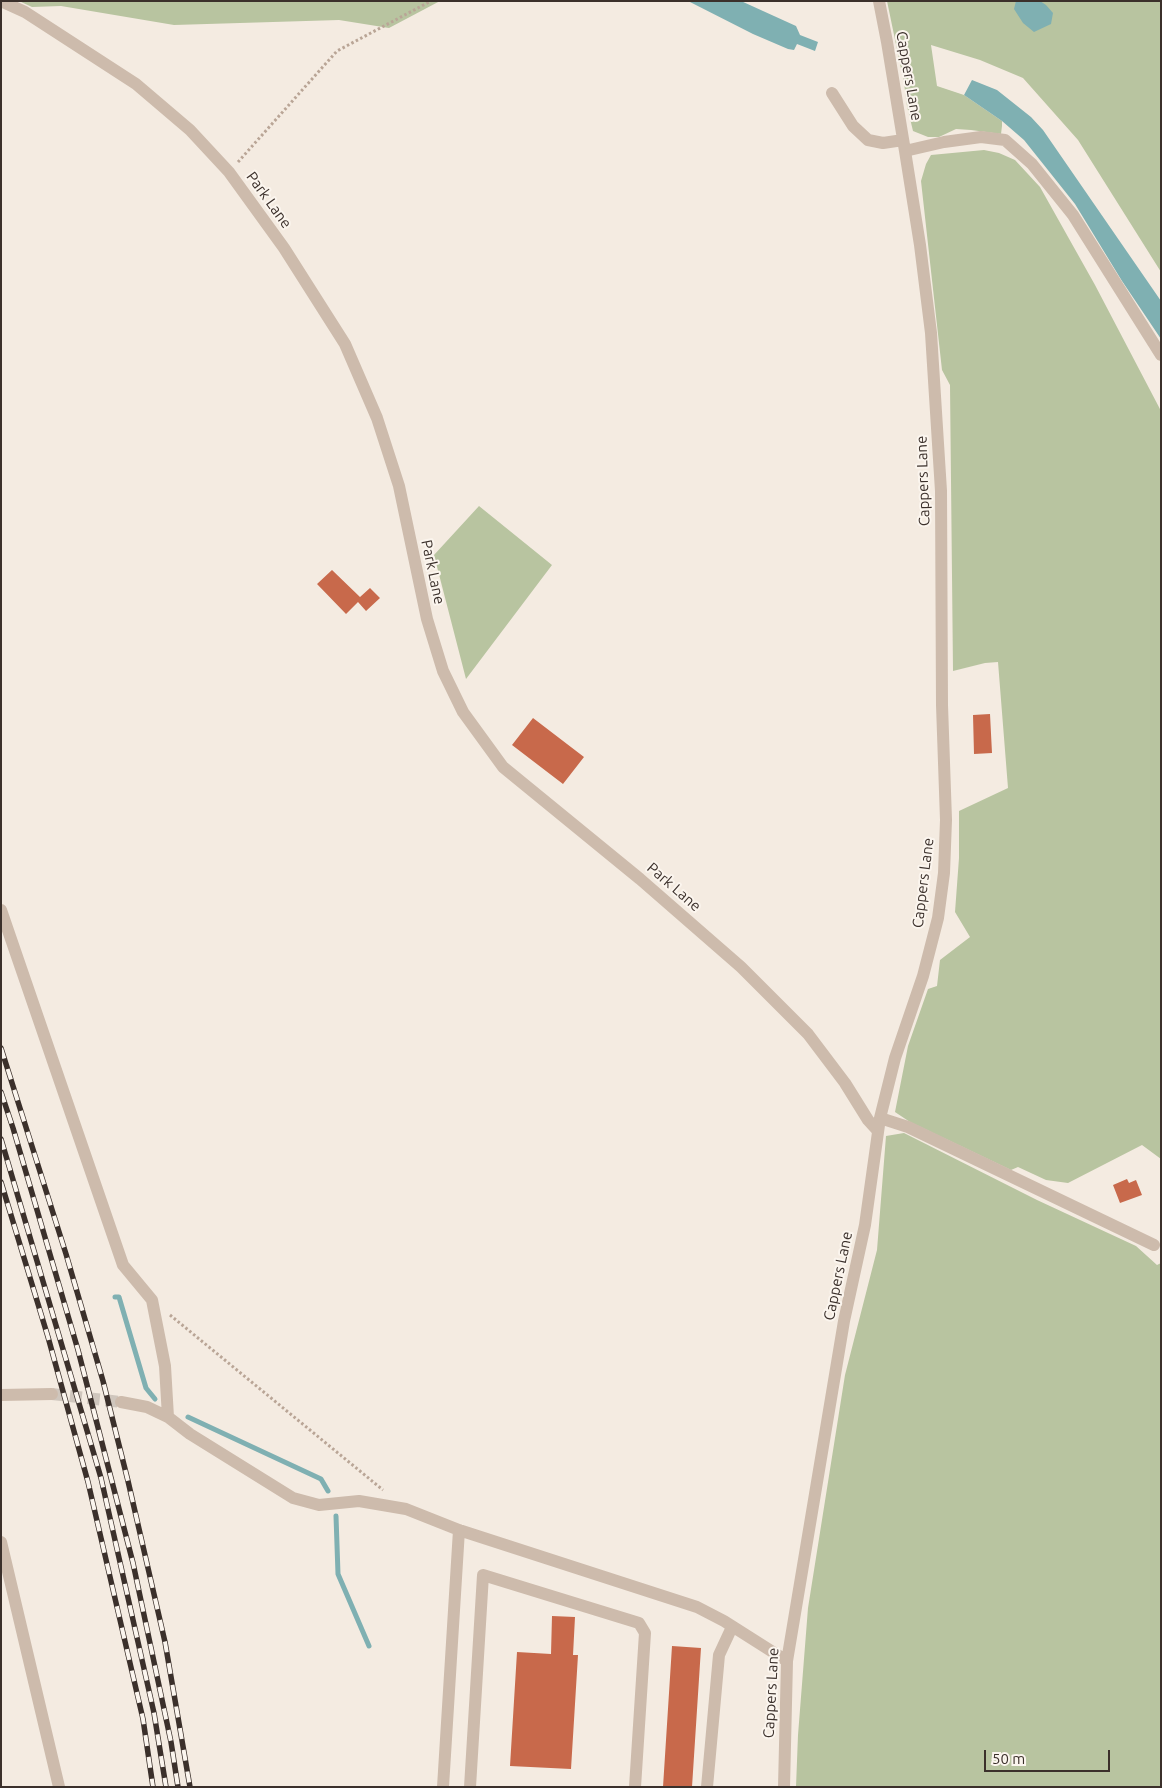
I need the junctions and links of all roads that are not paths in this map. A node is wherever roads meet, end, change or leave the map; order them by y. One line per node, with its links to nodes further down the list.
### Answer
1 (1, 1): 7 (street, Park Lane)
2 (879, 1): 4 (street, Cappers Lane)
3 (832, 94): 4 (street)
4 (904, 145): 5 (street); 7 (street, Cappers Lane)
5 (1161, 355)
6 (1, 910): 12 (street)
7 (879, 1124): 8 (street); 16 (street, Cappers Lane)
8 (1154, 1245)
9 (52, 1394): 10 (street)
10 (1, 1395)
11 (121, 1402): 12 (street)
12 (168, 1418): 13 (street)
13 (459, 1530): 15 (street); 18 (street)
14 (1, 1542): 17 (street)
15 (732, 1627): 16 (street); 21 (street)
16 (786, 1661): 22 (street, Cappers Lane)
17 (59, 1787)
18 (443, 1787)
19 (470, 1787): 20 (street)
20 (635, 1787)
21 (707, 1787)
22 (784, 1787)

